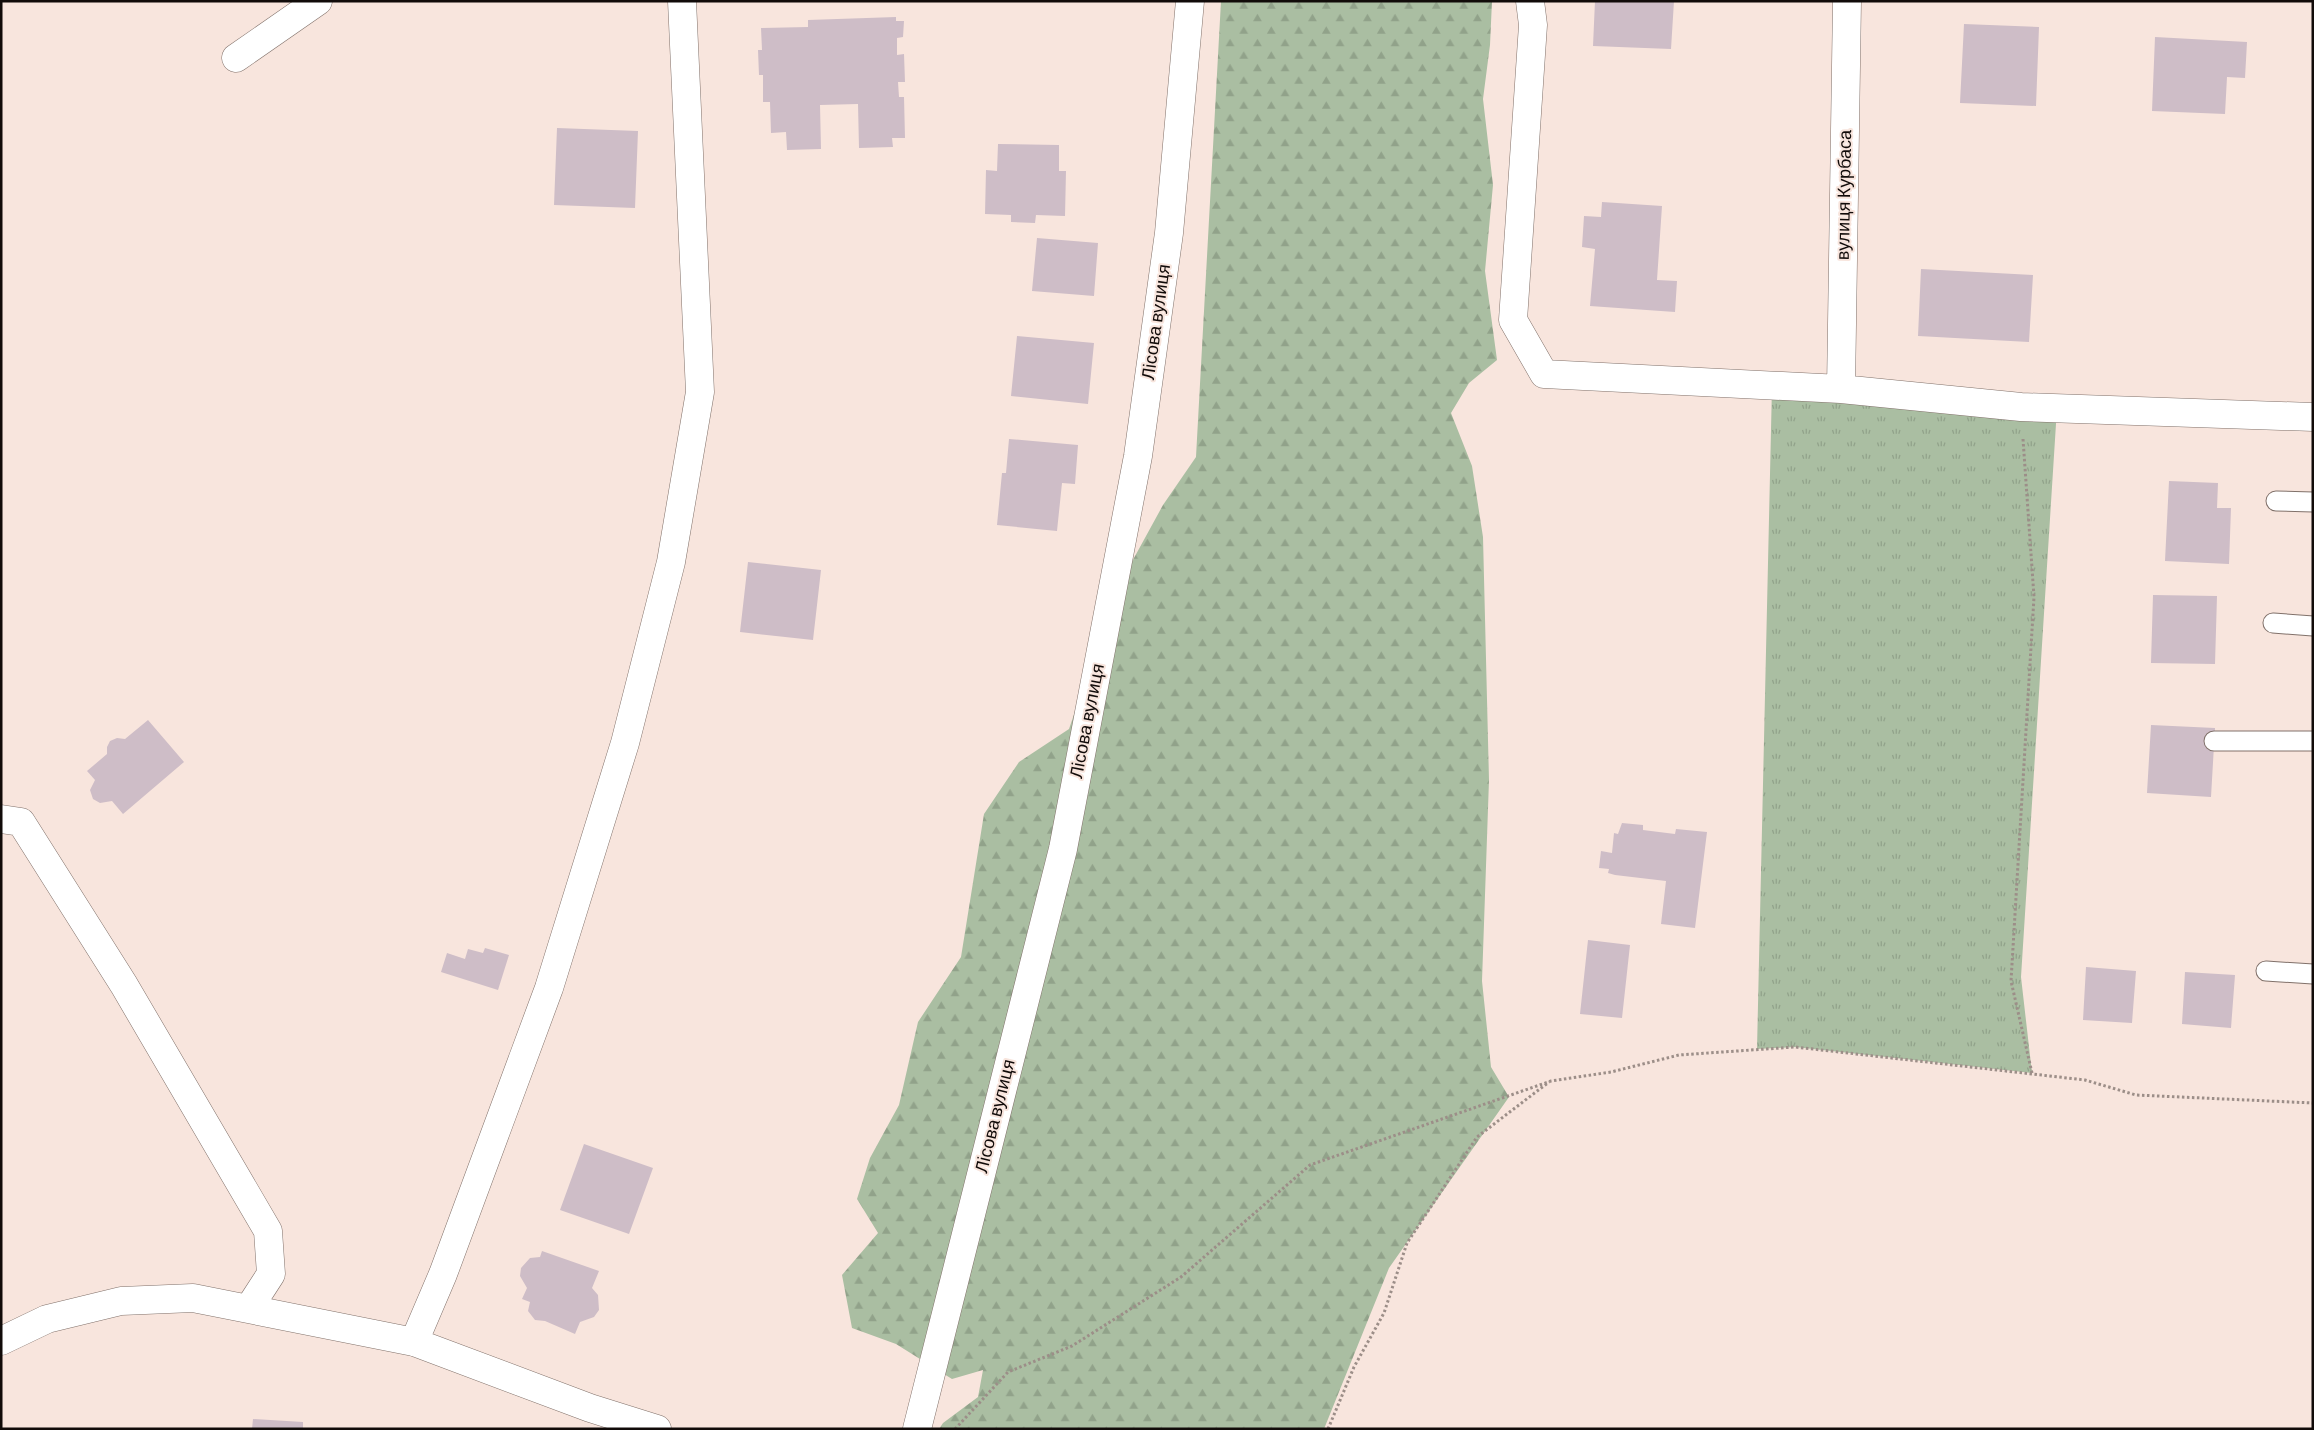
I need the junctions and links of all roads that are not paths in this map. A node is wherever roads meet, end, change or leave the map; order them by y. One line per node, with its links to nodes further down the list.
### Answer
1 (318, 1): 6 (street)
2 (682, 1): 20 (street)
3 (1190, 1): 22 (street, Лісова вулиця)
4 (1530, 1): 7 (street)
5 (1847, 1): 7 (street, вулиця Курбаса)
6 (236, 58)
7 (1841, 389): 8 (street)
8 (2313, 417)
9 (2276, 501): 10 (lane)
10 (2313, 502)
11 (2273, 623): 12 (lane)
12 (2313, 626)
13 (2214, 741): 14 (lane)
14 (2313, 741)
15 (1, 818): 18 (street)
16 (2266, 971): 17 (lane)
17 (2313, 974)
18 (249, 1308): 19 (street); 20 (street)
19 (6, 1330)
20 (414, 1342): 21 (street)
21 (657, 1429)
22 (916, 1429)

